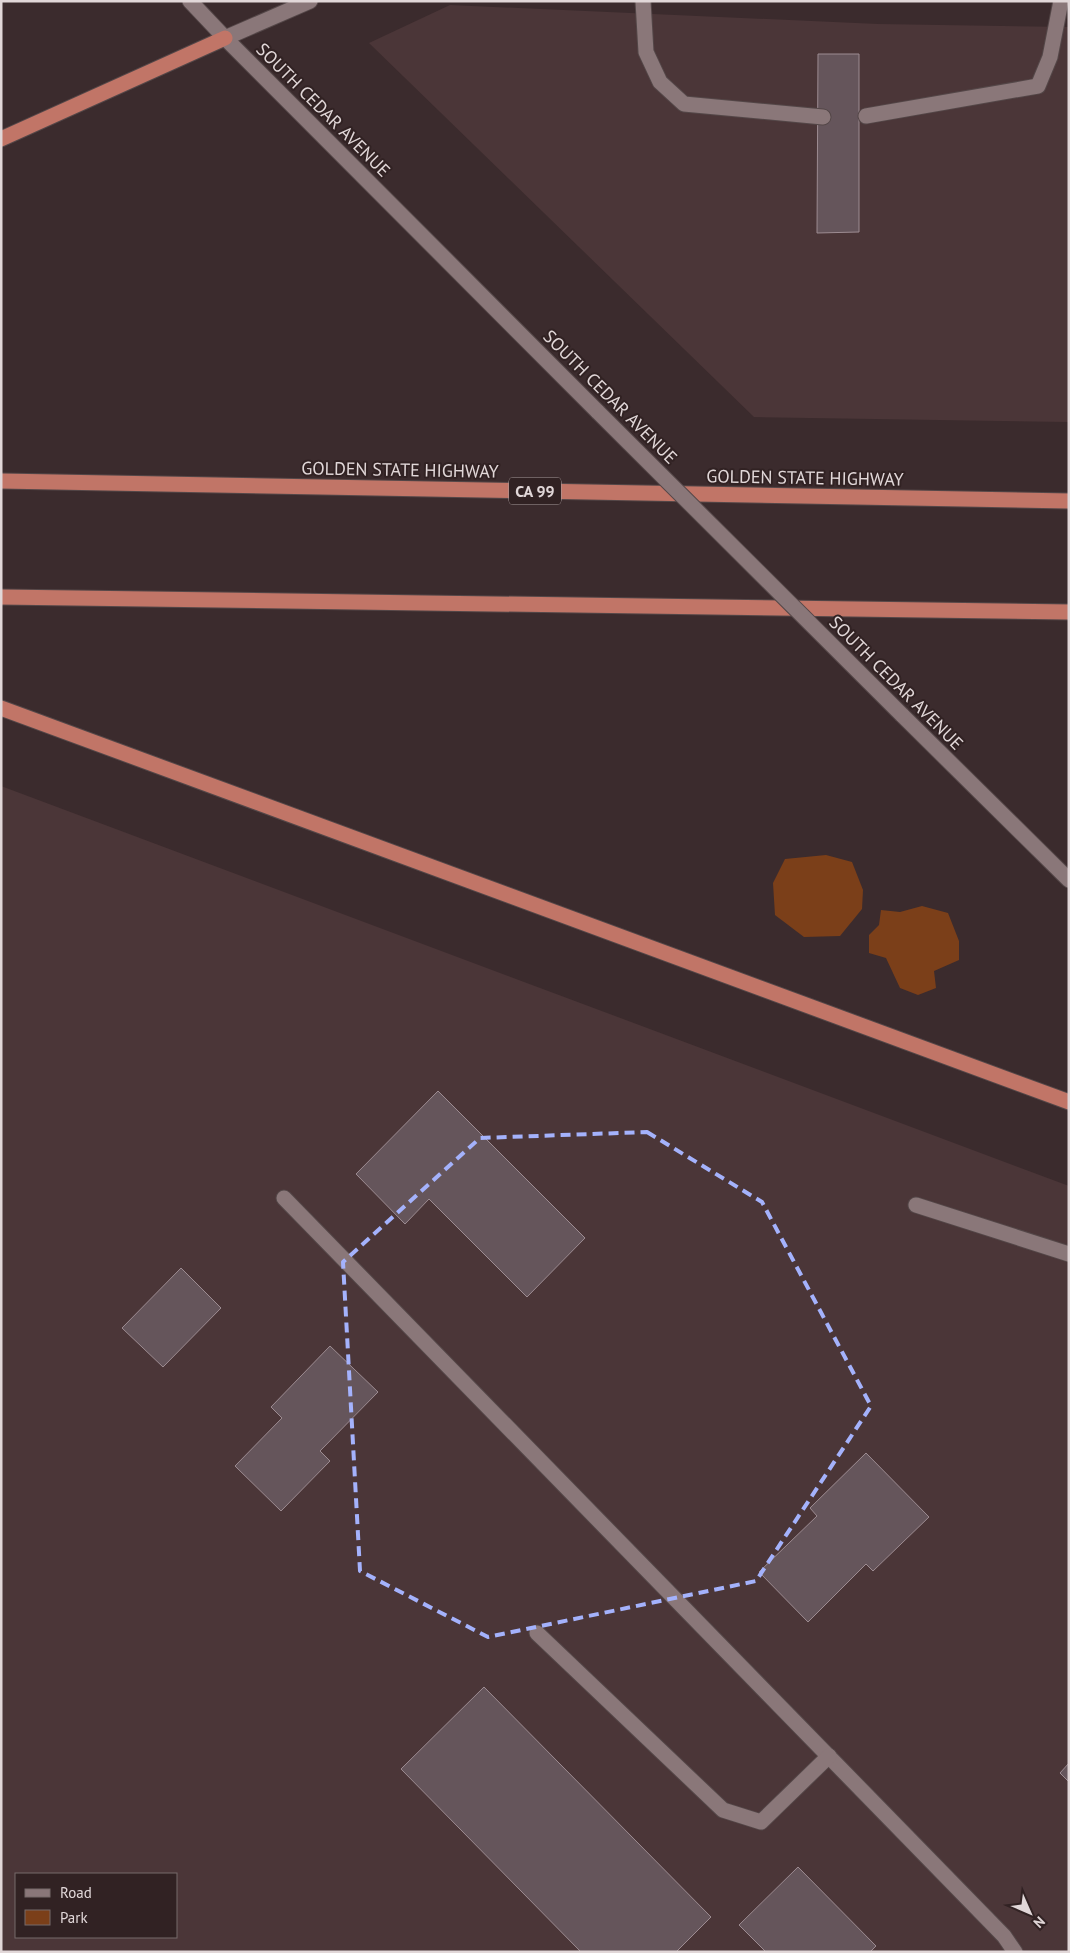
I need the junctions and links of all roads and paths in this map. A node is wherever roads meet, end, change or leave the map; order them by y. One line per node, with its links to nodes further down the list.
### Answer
1 (190, 1): 5 (street, SOUTH CEDAR AVENUE)
2 (310, 1): 5 (street)
3 (643, 1): 7 (street)
4 (1062, 1): 6 (street)
5 (225, 38): 8 (highway); 14 (street, SOUTH CEDAR AVENUE, bridge)
6 (866, 116)
7 (824, 117)
8 (1, 139)
9 (1, 481): 10 (highway, GOLDEN STATE HIGHWAY / CA 99)
10 (1069, 501)
11 (1, 597): 12 (highway)
12 (1069, 612)
13 (1, 708): 15 (highway)
14 (1069, 880)
15 (1069, 1102)
16 (284, 1198): 20 (street)
17 (916, 1205): 18 (street)
18 (1069, 1254)
19 (537, 1633): 20 (street)
20 (829, 1756): 21 (street)
21 (1016, 1952)

